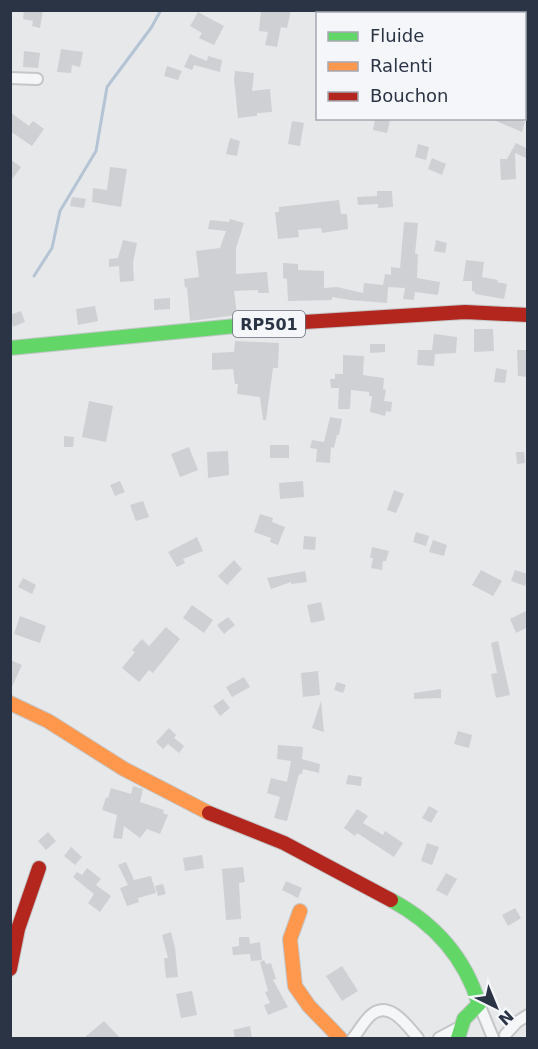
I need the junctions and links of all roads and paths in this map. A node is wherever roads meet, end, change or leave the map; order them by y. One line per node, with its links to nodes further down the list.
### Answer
1 (10, 78): 2 (street)
2 (37, 79)
3 (528, 315): 4 (street, RP501)
4 (10, 348)
5 (10, 703): 9 (street)
6 (39, 868): 8 (street)
7 (300, 911): 14 (street)
8 (10, 969)
9 (479, 1004): 11 (street); 12 (street)
10 (528, 1015): 13 (street)
11 (458, 1033): 17 (street)
12 (491, 1034): 13 (street)
13 (509, 1037)
14 (339, 1038)
15 (353, 1038): 16 (street)
16 (418, 1038)
17 (439, 1038)

